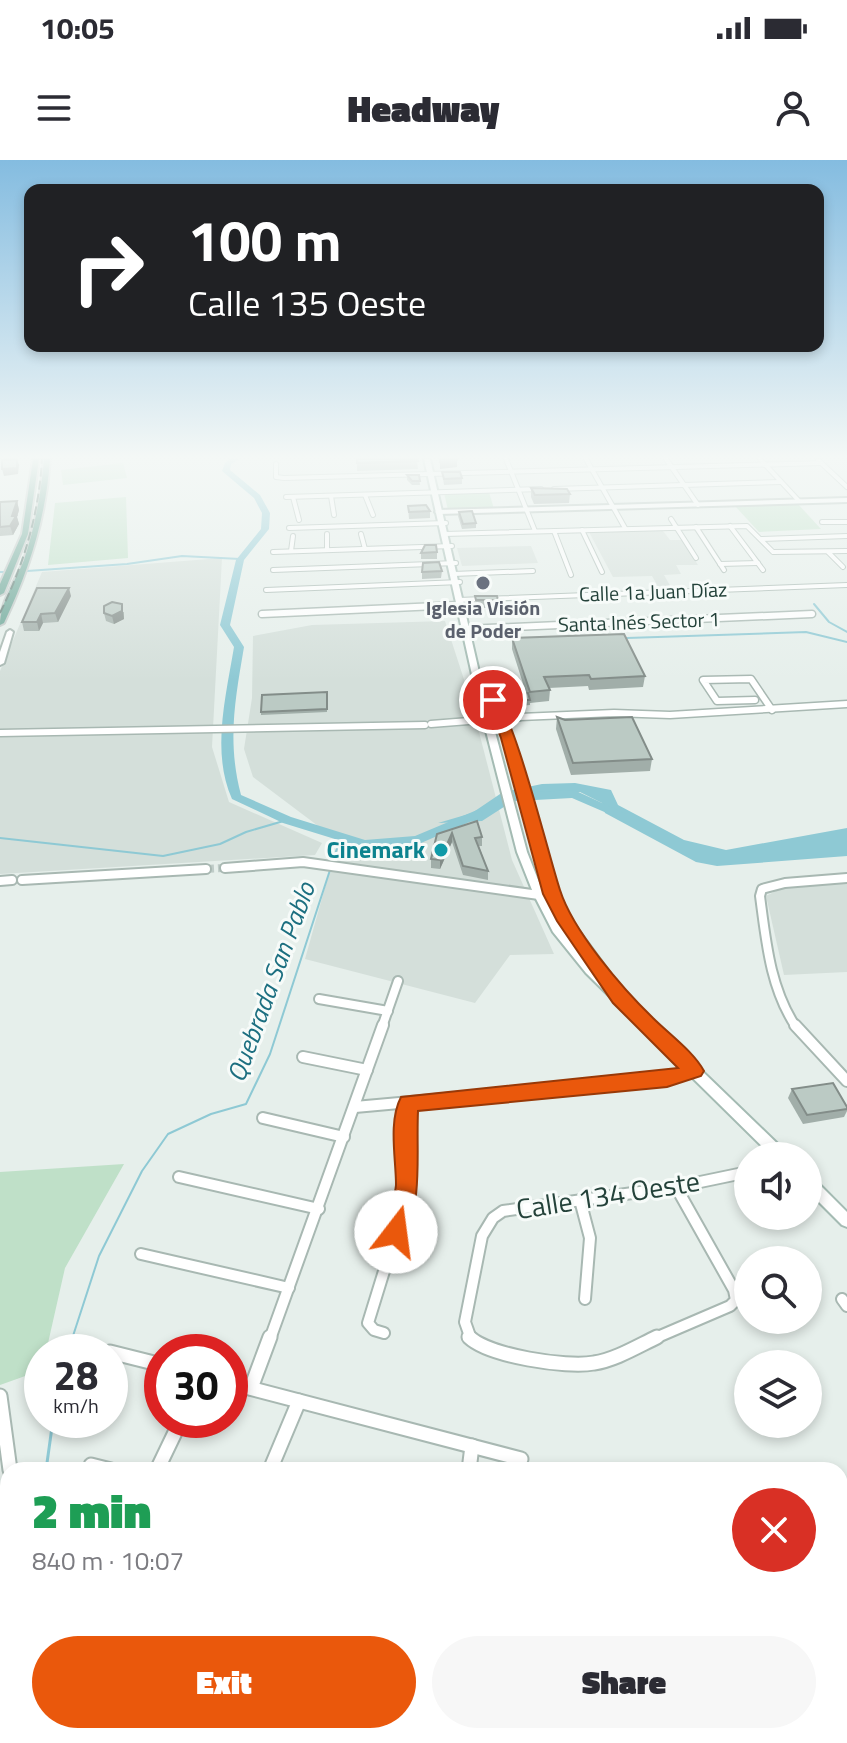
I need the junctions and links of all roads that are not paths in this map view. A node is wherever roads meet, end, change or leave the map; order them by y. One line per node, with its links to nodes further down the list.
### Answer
1 (25, 533): 41 (main road)
2 (36, 533): 43 (main road)
3 (479, 533): 12 (street)
4 (555, 533): 36 (street)
5 (583, 533): 35 (street)
6 (680, 533): 26 (street)
7 (700, 533): 28 (street)
8 (737, 533): 28 (street)
9 (755, 533): 16 (street)
10 (327, 534): 20 (street)
11 (361, 534): 19 (street)
12 (446, 534): 17 (main road)
13 (397, 535): 18 (street)
14 (293, 536): 21 (street)
15 (847, 536): 16 (street)
16 (761, 539): 25 (street)
17 (449, 546): 18 (street); 27 (main road)
18 (399, 548): 19 (street)
19 (365, 549): 20 (street)
20 (327, 550): 21 (street)
21 (291, 551): 23 (street)
22 (847, 551): 24 (street)
23 (273, 552)
24 (828, 552): 25 (street); 31 (street)
25 (789, 553): 29 (street)
26 (696, 558)
27 (453, 563): 30 (street); 37 (main road)
28 (758, 563): 33 (street)
29 (799, 564)
30 (357, 566): 32 (street); 39 (street)
31 (843, 567)
32 (273, 570)
33 (763, 570)
34 (533, 571): 37 (street)
35 (602, 572)
36 (571, 575)
37 (456, 578): 39 (street); 42 (main road)
38 (847, 585): 42 (street, Calle 1a Juan Díaz)
39 (358, 586): 40 (street)
40 (266, 590)
41 (0, 593)
42 (461, 601): 44 (street, Calle 1a Juan Díaz); 47 (main road)
43 (5, 612): 46 (main road); 48 (main road)
44 (262, 614)
45 (812, 614): 47 (street, Santa Inés Sector 1)
46 (0, 623)
47 (468, 629): 51 (main road); 56 (main road)
48 (10, 632): 49 (street)
49 (0, 663)
50 (755, 700): 53 (street)
51 (496, 705): 54 (main road); 55 (main road)
52 (847, 707): 53 (street)
53 (772, 710): 54 (street)
54 (521, 720): 55 (street); 58 (main road)
55 (502, 721): 56 (street); 58 (main road)
56 (490, 722): 57 (street); 66 (main road)
57 (0, 733)
58 (508, 738): 61 (main road)
59 (225, 868): 66 (street)
60 (206, 869): 64 (street)
61 (548, 878): 66 (main road); 67 (main road)
62 (847, 878): 75 (street)
63 (12, 880): 65 (street)
64 (22, 880)
65 (0, 881)
66 (539, 895): 67 (main road); 69 (main road)
67 (562, 912): 69 (main road)
68 (398, 981): 71 (street)
69 (620, 998): 74 (main road)
70 (319, 999): 71 (street)
71 (388, 1011): 73 (street)
72 (303, 1057): 73 (street)
73 (367, 1070): 77 (street)
74 (694, 1071): 76 (street); 80 (main road)
75 (847, 1081)
76 (408, 1103): 77 (street); 91 (street)
77 (355, 1107): 79 (street)
78 (263, 1118): 79 (street)
79 (344, 1137): 86 (street)
80 (767, 1142)
81 (734, 1175): 83 (street, Calle 134 Oeste)
82 (179, 1177): 86 (street)
83 (676, 1187): 85 (street, Calle 134 Oeste); 85 (street, Calle 134 Oeste)
84 (822, 1196): 87 (main road)
85 (580, 1200): 90 (street)
86 (319, 1209): 89 (street)
87 (847, 1221)
88 (141, 1254): 89 (street)
89 (289, 1288): 93 (street)
90 (585, 1299)
91 (384, 1333)
92 (248, 1387): 93 (street)
93 (251, 1388): 95 (street)
94 (0, 1396): 99 (street)
95 (299, 1401): 97 (street); 101 (street)
96 (172, 1438): 100 (street)
97 (472, 1446): 98 (street); 102 (street)
98 (521, 1459)
99 (9, 1462)
100 (161, 1462)
101 (273, 1462)
102 (470, 1462)

